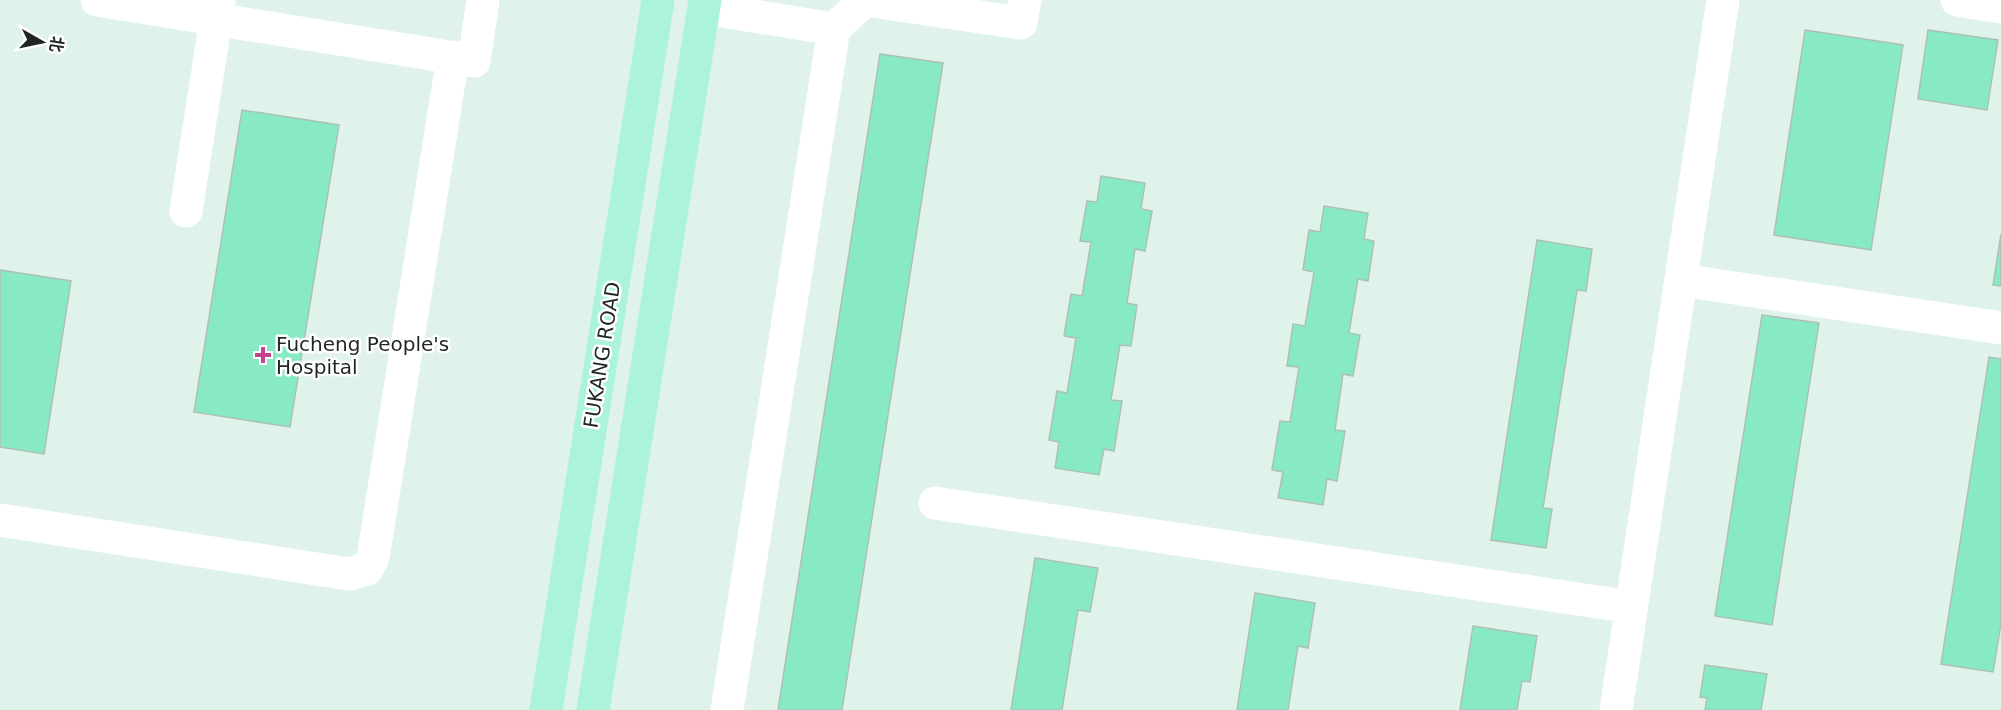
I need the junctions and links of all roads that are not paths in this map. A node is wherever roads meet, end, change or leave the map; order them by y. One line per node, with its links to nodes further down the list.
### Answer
1 (97, 0): 10 (lane)
2 (483, 0): 12 (lane)
3 (658, 0): 19 (main road, FUKANG ROAD)
4 (865, 0): 5 (lane); 11 (lane)
5 (1025, 0)
6 (1723, 0): 14 (lane)
7 (1957, 0): 9 (lane)
8 (705, 4): 11 (lane); 20 (main road)
9 (2001, 7)
10 (218, 9): 12 (lane); 13 (lane)
11 (834, 28): 21 (lane)
12 (453, 57): 17 (lane)
13 (186, 211)
14 (1681, 280): 15 (lane); 18 (lane)
15 (2001, 328)
16 (935, 502): 18 (lane)
17 (0, 519)
18 (1631, 607): 22 (lane)
19 (546, 710)
20 (593, 710)
21 (726, 710)
22 (1616, 710)

